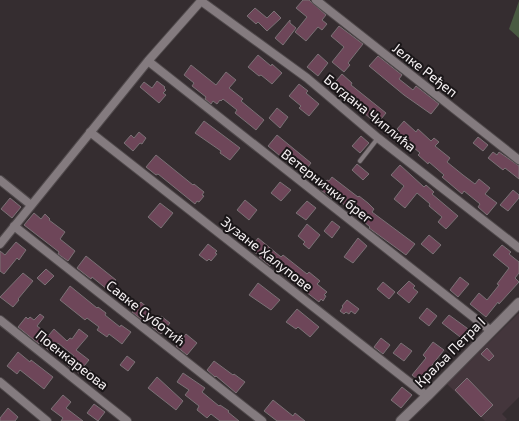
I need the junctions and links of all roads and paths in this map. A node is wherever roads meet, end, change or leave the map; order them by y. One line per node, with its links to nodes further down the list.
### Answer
1 (316, 0): 6 (street, Јелке Ређеп)
2 (201, 1): 3 (street); 5 (street, Богдана Чиплића)
3 (148, 61): 4 (street); 15 (street, Ветернички брег)
4 (90, 132): 9 (street); 17 (street, Зузане Халупове)
5 (378, 138): 7 (lane); 12 (street, Богдана Чиплића)
6 (519, 160)
7 (360, 161)
8 (0, 180): 9 (street)
9 (31, 205): 10 (street)
10 (14, 226): 11 (street); 20 (street, Савке Суботић)
11 (0, 244)
12 (519, 248)
13 (519, 303): 15 (street, Краља Петра I)
14 (0, 320): 19 (street, Поенкареова)
15 (491, 331): 17 (street, Краља Петра I)
16 (0, 382): 18 (street)
17 (428, 396): 21 (street, Краља Петра I)
18 (47, 421)
19 (127, 421)
20 (262, 421)
21 (401, 421)

